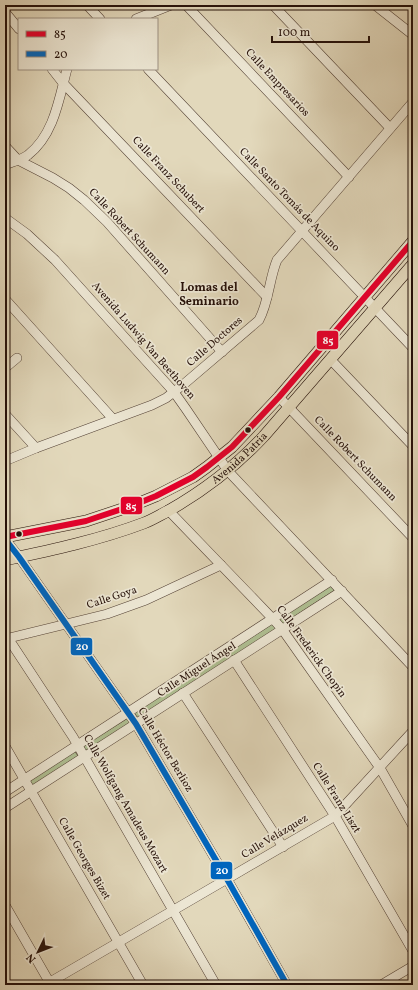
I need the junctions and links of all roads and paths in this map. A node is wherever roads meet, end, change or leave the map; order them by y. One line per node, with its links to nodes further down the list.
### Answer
1 (87, 5): 7 (street)
2 (171, 5): 8 (street)
3 (186, 5): 20 (street, Calle Empresarios)
4 (273, 5): 16 (street)
5 (374, 5): 10 (street)
6 (5, 12): 9 (street)
7 (99, 18)
8 (138, 18)
9 (18, 28)
10 (413, 35)
11 (53, 70): 14 (street, Calle Franz Schubert)
12 (67, 70): 14 (street)
13 (149, 70): 22 (street, Calle Santo Tomás de Aquino)
14 (63, 82): 18 (street); 25 (street, Calle Franz Schubert)
15 (413, 102): 16 (street, Calle Doctores)
16 (390, 128): 20 (street, Calle Doctores)
17 (5, 146): 18 (street, Calle Robert Schumann)
18 (18, 160): 19 (street); 30 (street, Calle Robert Schumann)
19 (5, 165)
20 (349, 177): 22 (street, Calle Doctores)
21 (5, 218): 34 (street, Avenida Ludwig Van Beethoven)
22 (302, 232): 25 (street, Calle Doctores); 26 (street, Calle Santo Tomás de Aquino)
23 (413, 241): 26 (main road, Avenida Patria)
24 (413, 264): 28 (main road, Avenida Patria)
25 (267, 297): 30 (street, Calle Doctores)
26 (364, 297): 28 (street, Calle Santo Tomás de Aquino); 35 (main road, Avenida Patria)
27 (5, 299): 38 (street)
28 (375, 308): 29 (street, Calle Santo Tomás de Aquino); 32 (main road, Avenida Patria)
29 (413, 348)
30 (222, 352): 34 (street, Calle Doctores)
31 (17, 358): 33 (street)
32 (331, 360): 36 (main road, Avenida Patria); 39 (street)
33 (5, 368)
34 (174, 392): 38 (street, Calle Doctores); 41 (street, Avenida Ludwig Van Beethoven)
35 (279, 397): 36 (street, Calle Robert Schumann); 41 (main road, Avenida Patria)
36 (289, 408): 43 (main road, Avenida Patria); 46 (street, Calle Robert Schumann)
37 (5, 414): 40 (street)
38 (113, 419): 40 (street, Calle Doctores)
39 (413, 446)
40 (36, 448): 42 (street, Calle Doctores)
41 (219, 458): 43 (street, Avenida Ludwig Van Beethoven); 45 (main road, Avenida Patria)
42 (5, 461)
43 (228, 471): 44 (main road, Avenida Patria); 50 (street, Avenida Ludwig Van Beethoven)
44 (168, 510): 47 (main road, Avenida Patria); 49 (street, Calle Frederick Chopin)
45 (5, 538): 47 (street, Calle Héctor Berlioz)
46 (413, 538)
47 (19, 557): 48 (main road, Avenida Patria); 53 (street, Calle Héctor Berlioz)
48 (5, 560)
49 (221, 565): 52 (street, Calle Frederick Chopin); 53 (street, Calle Goya)
50 (332, 580): 51 (street, Avenida Ludwig Van Beethoven); 52 (street, Calle Miguel Ángel)
51 (342, 591): 54 (street, Calle Miguel Ángel); 57 (street, Avenida Ludwig Van Beethoven)
52 (273, 618): 54 (street, Calle Frederick Chopin); 59 (street, Calle Miguel Ángel)
53 (66, 624): 55 (street, Calle Goya); 59 (street, Calle Héctor Berlioz)
54 (282, 629): 56 (street, Calle Miguel Ángel); 65 (street, Calle Frederick Chopin)
55 (6, 638): 63 (street, Calle Wolfgang Amadeus Mozart)
56 (234, 660): 58 (street, Calle Miguel Ángel); 70 (street, Calle Franz Liszt)
57 (413, 666)
58 (183, 693): 60 (street, Calle Miguel Ángel); 72 (street)
59 (129, 712): 60 (street, Calle Héctor Berlioz); 63 (street, Calle Miguel Ángel)
60 (136, 724): 64 (street, Calle Miguel Ángel); 73 (street, Calle Héctor Berlioz)
61 (413, 731): 65 (street, Calle Velázquez)
62 (5, 746): 66 (street, Calle Georges Bizet)
63 (78, 746): 64 (street, Calle Wolfgang Amadeus Mozart); 66 (street, Calle Miguel Ángel)
64 (84, 757): 67 (street, Calle Miguel Ángel); 75 (street, Calle Wolfgang Amadeus Mozart)
65 (380, 768): 70 (street, Calle Velázquez); 71 (street, Calle Frederick Chopin)
66 (25, 780): 67 (street, Calle Georges Bizet); 68 (street, Calle Miguel Ángel)
67 (31, 791): 69 (street, Calle Miguel Ángel); 76 (street, Calle Georges Bizet)
68 (5, 792)
69 (5, 808)
70 (335, 816): 72 (street, Calle Velázquez); 77 (street, Calle Franz Liszt)
71 (413, 826)
72 (283, 846): 73 (street, Calle Velázquez)
73 (227, 880): 75 (street, Calle Velázquez); 82 (street, Calle Héctor Berlioz)
74 (5, 905): 79 (street)
75 (173, 911): 76 (street, Calle Velázquez); 81 (street, Calle Wolfgang Amadeus Mozart)
76 (118, 942): 79 (street, Calle Velázquez); 80 (street, Calle Georges Bizet)
77 (413, 951)
78 (413, 966): 83 (street)
79 (49, 984)
80 (143, 985)
81 (216, 985)
82 (287, 985)
83 (381, 985)

